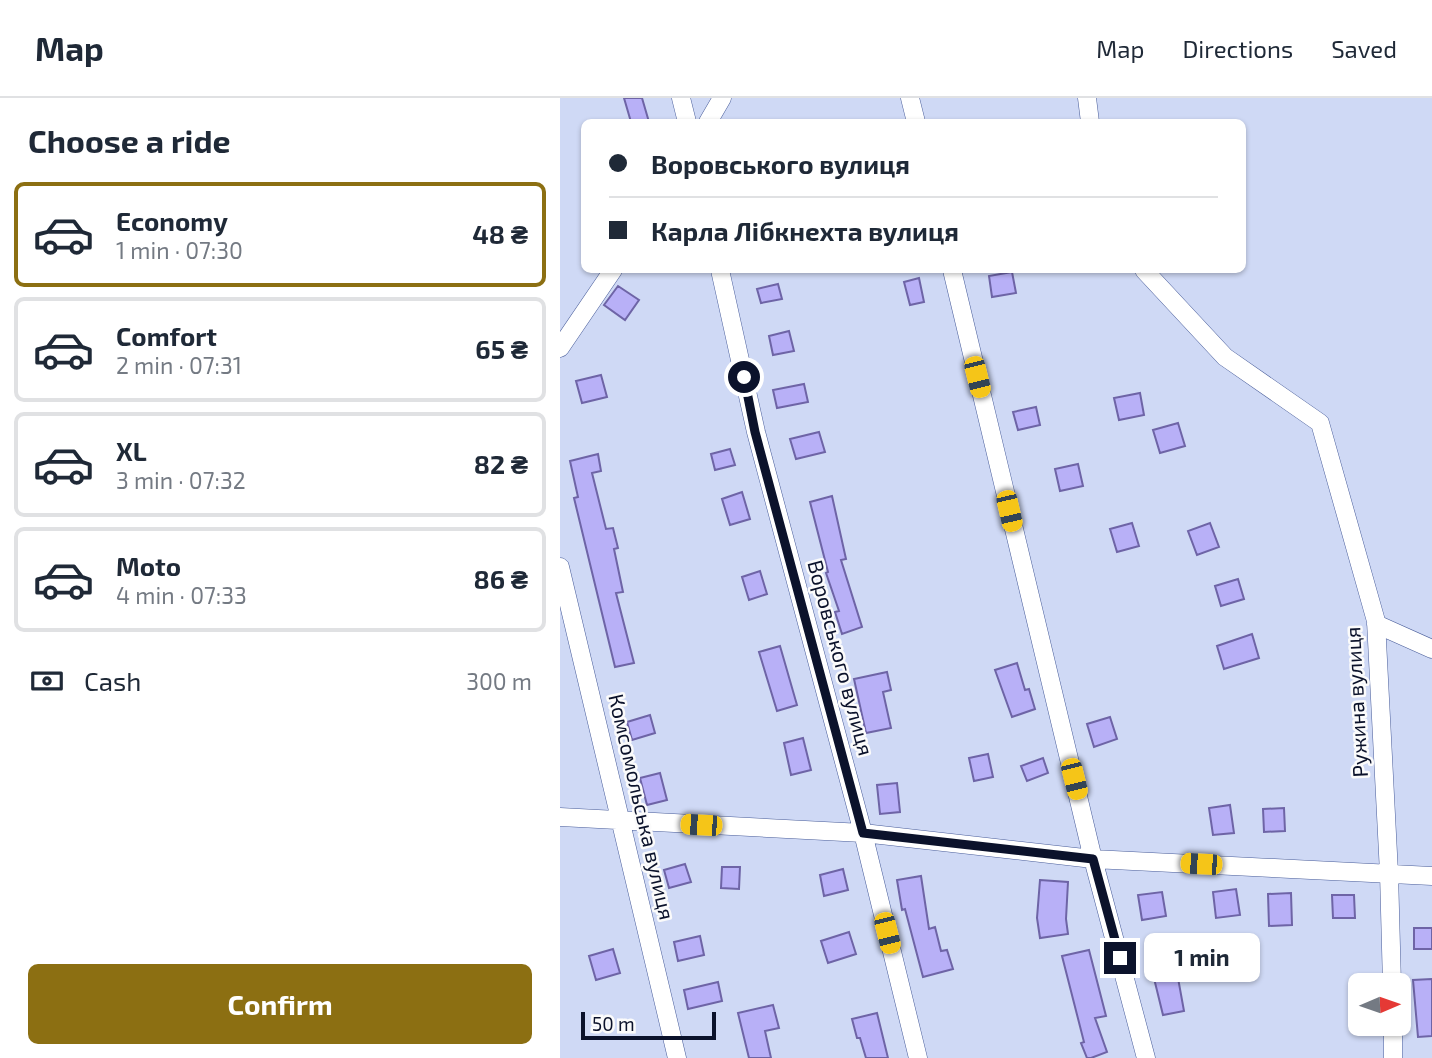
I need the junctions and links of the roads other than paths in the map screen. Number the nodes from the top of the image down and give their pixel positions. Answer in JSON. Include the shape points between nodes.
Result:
{"nodes":[{"id":1,"x":681,"y":98,"type":"edge"},
{"id":2,"x":722,"y":98,"type":"edge"},
{"id":3,"x":910,"y":98,"type":"edge"},
{"id":4,"x":1087,"y":98,"type":"edge"},
{"id":5,"x":686,"y":119,"type":"edge"},
{"id":6,"x":710,"y":119,"type":"edge"},
{"id":7,"x":915,"y":119,"type":"edge"},
{"id":8,"x":1090,"y":119,"type":"edge"},
{"id":9,"x":611,"y":273,"type":"edge"},
{"id":10,"x":721,"y":273,"type":"edge"},
{"id":11,"x":952,"y":273,"type":"edge"},
{"id":12,"x":1147,"y":273,"type":"edge"},
{"id":13,"x":560,"y":348,"type":"edge"},
{"id":14,"x":560,"y":567,"type":"edge"},
{"id":15,"x":1377,"y":624,"type":"junction"},
{"id":16,"x":1432,"y":649,"type":"edge"},
{"id":17,"x":560,"y":817,"type":"edge"},
{"id":18,"x":621,"y":821,"type":"junction"},
{"id":19,"x":863,"y":833,"type":"junction"},
{"id":20,"x":1093,"y":859,"type":"junction"},
{"id":21,"x":1389,"y":873,"type":"junction"},
{"id":22,"x":1432,"y":876,"type":"edge"},
{"id":23,"x":1392,"y":973,"type":"edge"},
{"id":24,"x":1393,"y":1036,"type":"edge"},
{"id":25,"x":677,"y":1058,"type":"edge"},
{"id":26,"x":918,"y":1058,"type":"edge"},
{"id":27,"x":1146,"y":1058,"type":"edge"},
{"id":28,"x":1393,"y":1058,"type":"edge"}],
"edges":[{"from":1,"to":5,"type":"street"},
{"from":2,"to":6,"type":"street"},
{"from":3,"to":7,"type":"street"},
{"from":4,"to":8,"type":"street"},
{"from":9,"to":13,"type":"street"},
{"from":10,"to":19,"type":"street","name":"Воровського вулиця","via":[[755,432]]},
{"from":11,"to":20,"type":"street"},
{"from":12,"to":15,"type":"street","name":"Ружина вулиця","via":[[1225,357],[1320,423]]},
{"from":14,"to":18,"type":"street","name":"Комсомольська вулиця"},
{"from":15,"to":16,"type":"street"},
{"from":15,"to":21,"type":"street","name":"Ружина вулиця"},
{"from":17,"to":18,"type":"street"},
{"from":18,"to":19,"type":"street"},
{"from":18,"to":25,"type":"street","name":"Комсомольська вулиця"},
{"from":19,"to":20,"type":"street"},
{"from":19,"to":26,"type":"street","name":"Воровського вулиця"},
{"from":20,"to":21,"type":"street"},
{"from":20,"to":27,"type":"street"},
{"from":21,"to":22,"type":"street"},
{"from":21,"to":23,"type":"street","name":"Ружина вулиця"},
{"from":24,"to":28,"type":"street"}]}
